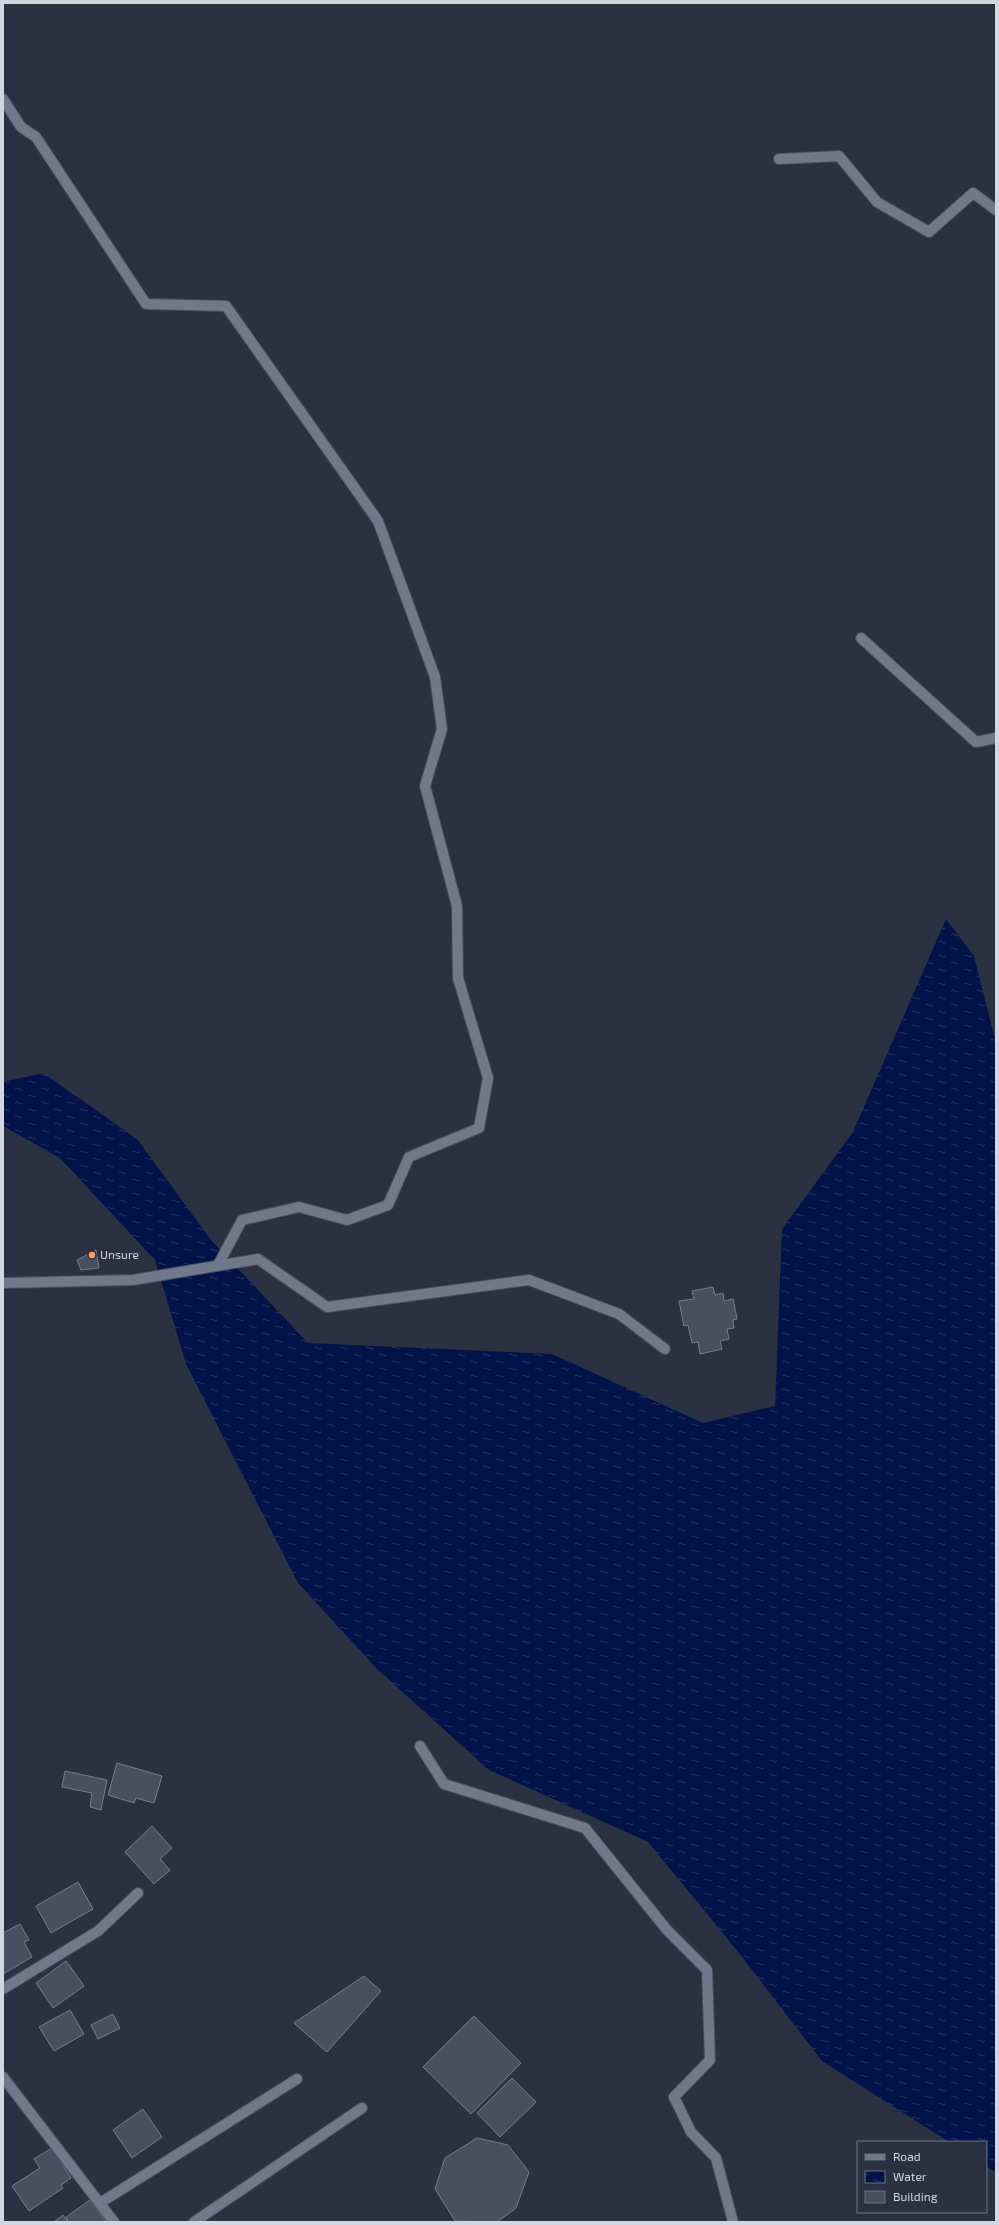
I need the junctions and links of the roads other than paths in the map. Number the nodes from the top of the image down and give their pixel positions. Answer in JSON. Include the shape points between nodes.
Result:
{"nodes":[{"id":1,"x":3,"y":99,"type":"edge"},
{"id":2,"x":779,"y":159,"type":"dead end"},
{"id":3,"x":996,"y":210,"type":"edge"},
{"id":4,"x":861,"y":638,"type":"dead end"},
{"id":5,"x":996,"y":738,"type":"edge"},
{"id":6,"x":218,"y":1266,"type":"junction"},
{"id":7,"x":3,"y":1283,"type":"edge"},
{"id":8,"x":665,"y":1349,"type":"dead end"},
{"id":9,"x":420,"y":1746,"type":"dead end"},
{"id":10,"x":138,"y":1893,"type":"dead end"},
{"id":11,"x":3,"y":1989,"type":"edge"},
{"id":12,"x":3,"y":2077,"type":"edge"},
{"id":13,"x":297,"y":2079,"type":"dead end"},
{"id":14,"x":362,"y":2108,"type":"dead end"},
{"id":15,"x":100,"y":2203,"type":"junction"},
{"id":16,"x":114,"y":2222,"type":"edge"},
{"id":17,"x":194,"y":2222,"type":"edge"},
{"id":18,"x":733,"y":2222,"type":"edge"}],
"edges":[{"from":1,"to":6,"type":"street","via":[[21,127],[36,136],[146,304],[226,306],[378,521],[435,676],[442,729],[425,786],[457,906],[458,978],[488,1078],[479,1128],[410,1157],[388,1205],[347,1220],[299,1207],[242,1220]]},
{"from":2,"to":3,"type":"street","via":[[839,156],[877,202],[929,232],[973,193]]},
{"from":4,"to":5,"type":"street","via":[[976,742]]},
{"from":6,"to":7,"type":"street","via":[[132,1280]]},
{"from":6,"to":8,"type":"street","via":[[258,1259],[327,1307],[529,1280],[619,1314]]},
{"from":9,"to":18,"type":"street","via":[[444,1784],[585,1828],[667,1930],[707,1970],[710,2060],[674,2097],[691,2132],[716,2158]]},
{"from":10,"to":11,"type":"street","via":[[98,1931]]},
{"from":12,"to":15,"type":"street"},
{"from":13,"to":15,"type":"street"},
{"from":14,"to":17,"type":"street"},
{"from":15,"to":16,"type":"street"}]}
